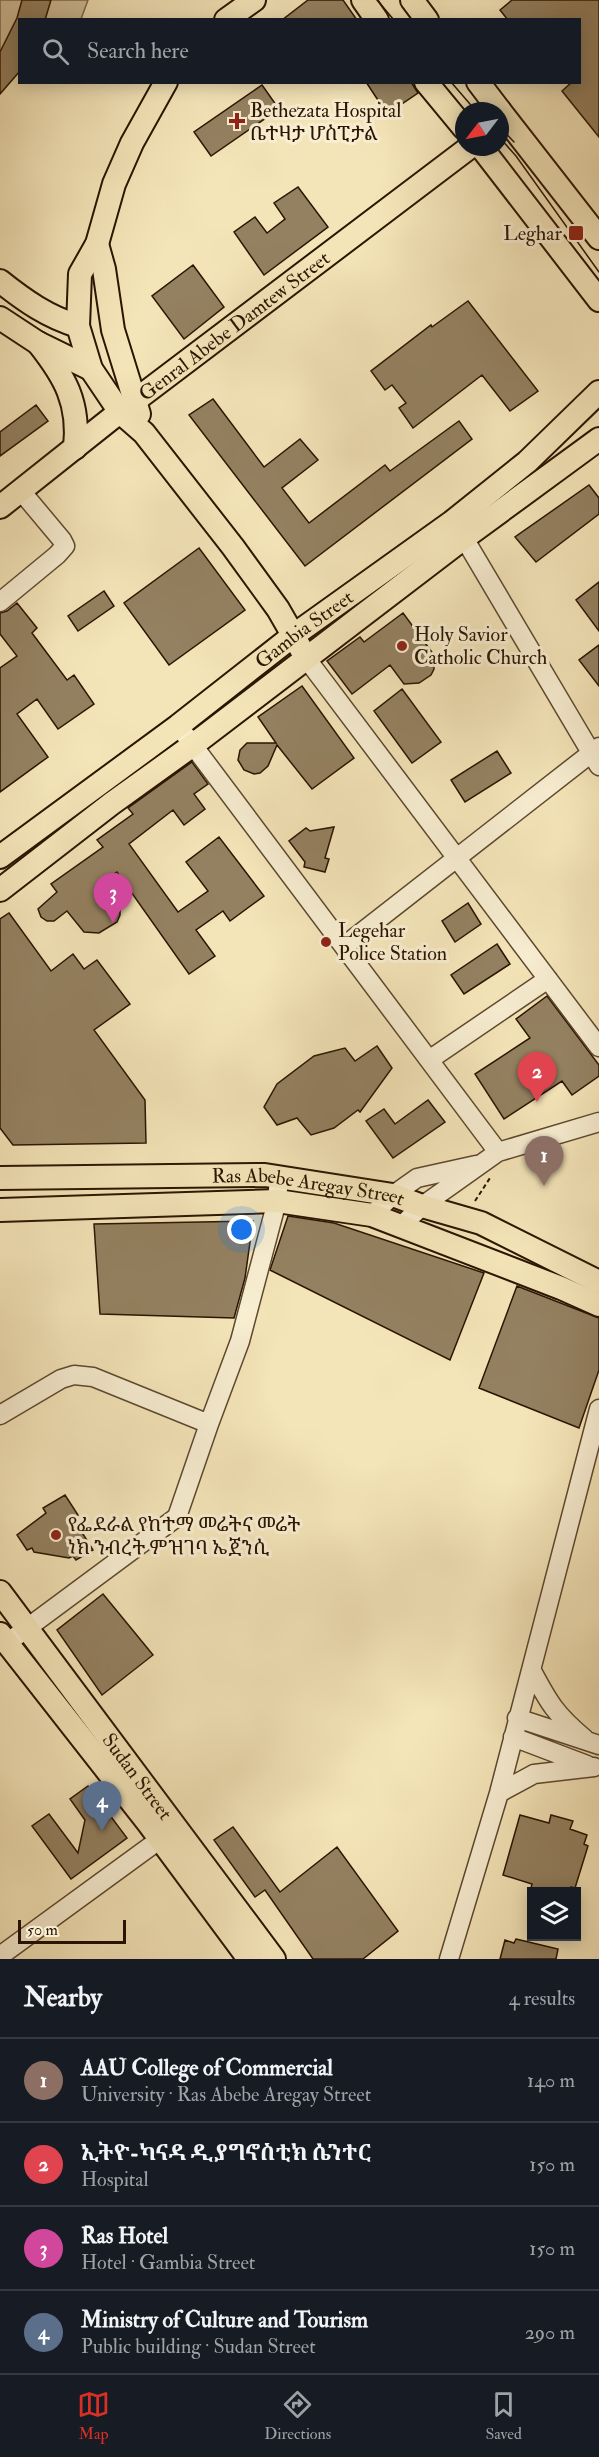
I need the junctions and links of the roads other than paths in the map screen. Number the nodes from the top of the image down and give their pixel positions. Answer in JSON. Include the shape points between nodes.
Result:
{"nodes":[{"id":1,"x":254,"y":0,"type":"edge"},
{"id":2,"x":363,"y":0,"type":"edge"},
{"id":3,"x":412,"y":0,"type":"edge"},
{"id":4,"x":229,"y":18,"type":"edge"},
{"id":5,"x":376,"y":18,"type":"edge"},
{"id":6,"x":426,"y":18,"type":"edge"},
{"id":7,"x":165,"y":84,"type":"edge"},
{"id":8,"x":428,"y":84,"type":"edge"},
{"id":9,"x":479,"y":84,"type":"edge"},
{"id":10,"x":492,"y":102,"type":"edge"},
{"id":11,"x":455,"y":117,"type":"edge"},
{"id":12,"x":509,"y":126,"type":"edge"},
{"id":13,"x":458,"y":156,"type":"edge"},
{"id":14,"x":488,"y":156,"type":"edge"},
{"id":15,"x":599,"y":238,"type":"edge"},
{"id":16,"x":97,"y":244,"type":"junction"},
{"id":17,"x":0,"y":281,"type":"edge"},
{"id":18,"x":599,"y":300,"type":"edge"},
{"id":19,"x":0,"y":318,"type":"edge"},
{"id":20,"x":78,"y":327,"type":"junction"},
{"id":21,"x":38,"y":343,"type":"junction"},
{"id":22,"x":92,"y":369,"type":"junction"},
{"id":23,"x":598,"y":391,"type":"edge"},
{"id":24,"x":127,"y":406,"type":"junction"},
{"id":25,"x":599,"y":439,"type":"edge"},
{"id":26,"x":75,"y":448,"type":"junction"},
{"id":27,"x":21,"y":491,"type":"junction"},
{"id":28,"x":0,"y":507,"type":"edge"},
{"id":29,"x":464,"y":538,"type":"junction"},
{"id":30,"x":0,"y":602,"type":"edge"},
{"id":31,"x":294,"y":635,"type":"junction"},
{"id":32,"x":306,"y":658,"type":"junction"},
{"id":33,"x":178,"y":726,"type":"junction"},
{"id":34,"x":193,"y":745,"type":"junction"},
{"id":35,"x":596,"y":755,"type":"edge"},
{"id":36,"x":0,"y":857,"type":"edge"},
{"id":37,"x":457,"y":858,"type":"junction"},
{"id":38,"x":0,"y":890,"type":"edge"},
{"id":39,"x":344,"y":946,"type":"junction"},
{"id":40,"x":548,"y":979,"type":"junction"},
{"id":41,"x":599,"y":1047,"type":"edge"},
{"id":42,"x":429,"y":1060,"type":"junction"},
{"id":43,"x":599,"y":1122,"type":"edge"},
{"id":44,"x":498,"y":1152,"type":"junction"},
{"id":45,"x":486,"y":1171,"type":"junction"},
{"id":46,"x":23,"y":1176,"type":"junction"},
{"id":47,"x":279,"y":1177,"type":"junction"},
{"id":48,"x":0,"y":1178,"type":"edge"},
{"id":49,"x":393,"y":1195,"type":"junction"},
{"id":50,"x":278,"y":1201,"type":"junction"},
{"id":51,"x":422,"y":1206,"type":"junction"},
{"id":52,"x":25,"y":1208,"type":"junction"},
{"id":53,"x":0,"y":1210,"type":"edge"},
{"id":54,"x":372,"y":1215,"type":"junction"},
{"id":55,"x":401,"y":1226,"type":"junction"},
{"id":56,"x":599,"y":1282,"type":"edge"},
{"id":57,"x":599,"y":1305,"type":"edge"},
{"id":58,"x":599,"y":1409,"type":"edge"},
{"id":59,"x":0,"y":1415,"type":"edge"},
{"id":60,"x":209,"y":1424,"type":"junction"},
{"id":61,"x":0,"y":1592,"type":"edge"},
{"id":62,"x":27,"y":1626,"type":"junction"},
{"id":63,"x":4,"y":1639,"type":"edge"},
{"id":64,"x":532,"y":1671,"type":"junction"},
{"id":65,"x":518,"y":1718,"type":"junction"},
{"id":66,"x":513,"y":1737,"type":"junction"},
{"id":67,"x":592,"y":1742,"type":"edge"},
{"id":68,"x":597,"y":1768,"type":"edge"},
{"id":69,"x":499,"y":1793,"type":"junction"},
{"id":70,"x":168,"y":1833,"type":"junction"},
{"id":71,"x":0,"y":1956,"type":"edge"},
{"id":72,"x":249,"y":1959,"type":"edge"},
{"id":73,"x":274,"y":1959,"type":"edge"},
{"id":74,"x":448,"y":1959,"type":"edge"}],
"edges":[{"from":1,"to":4,"type":"main road"},
{"from":2,"to":5,"type":"main road"},
{"from":3,"to":6,"type":"main road"},
{"from":7,"to":16,"type":"main road","via":[[114,184]]},
{"from":8,"to":11,"type":"main road"},
{"from":9,"to":10,"type":"main road"},
{"from":12,"to":15,"type":"main road"},
{"from":13,"to":24,"type":"main road","name":"Genral Abebe Damtew Street"},
{"from":14,"to":18,"type":"main road"},
{"from":16,"to":20,"type":"main road","via":[[80,274]]},
{"from":16,"to":24,"type":"main road"},
{"from":17,"to":20,"type":"main road","via":[[36,309]]},
{"from":19,"to":21,"type":"main road"},
{"from":20,"to":22,"type":"main road"},
{"from":21,"to":22,"type":"main road"},
{"from":21,"to":26,"type":"main road","via":[[60,373],[73,402]]},
{"from":22,"to":24,"type":"main road"},
{"from":23,"to":31,"type":"main road","name":"Gambia Street","via":[[526,462],[452,522]]},
{"from":24,"to":26,"type":"main road","name":"Genral Abebe Damtew Street"},
{"from":24,"to":31,"type":"main road"},
{"from":25,"to":29,"type":"main road","name":"Gambia Street"},
{"from":26,"to":27,"type":"main road","name":"Genral Abebe Damtew Street"},
{"from":27,"to":28,"type":"main road","name":"Genral Abebe Damtew Street"},
{"from":27,"to":30,"type":"street","via":[[65,546]]},
{"from":29,"to":32,"type":"main road","name":"Gambia Street"},
{"from":29,"to":35,"type":"street"},
{"from":31,"to":32,"type":"main road"},
{"from":31,"to":33,"type":"main road","name":"Gambia Street"},
{"from":32,"to":34,"type":"main road","name":"Gambia Street"},
{"from":32,"to":37,"type":"street"},
{"from":33,"to":34,"type":"street"},
{"from":33,"to":36,"type":"main road","name":"Gambia Street"},
{"from":34,"to":38,"type":"main road","name":"Gambia Street"},
{"from":34,"to":39,"type":"street"},
{"from":35,"to":37,"type":"street"},
{"from":37,"to":39,"type":"street"},
{"from":37,"to":40,"type":"street"},
{"from":39,"to":42,"type":"street"},
{"from":40,"to":41,"type":"street"},
{"from":40,"to":42,"type":"street"},
{"from":42,"to":44,"type":"street"},
{"from":43,"to":44,"type":"street"},
{"from":44,"to":45,"type":"street"},
{"from":45,"to":49,"type":"street","via":[[417,1178]]},
{"from":45,"to":51,"type":"street"},
{"from":46,"to":47,"type":"main road","name":"Ras Abebe Aregay Street"},
{"from":46,"to":48,"type":"main road","name":"Ras Abebe Aregay Street"},
{"from":46,"to":52,"type":"main road"},
{"from":47,"to":49,"type":"main road","name":"Ras Abebe Aregay Street"},
{"from":47,"to":50,"type":"street"},
{"from":49,"to":51,"type":"main road","name":"Ras Abebe Aregay Street"},
{"from":49,"to":54,"type":"street"},
{"from":50,"to":52,"type":"main road","name":"Ras Abebe Aregay Street"},
{"from":50,"to":54,"type":"main road","name":"Ras Abebe Aregay Street"},
{"from":50,"to":60,"type":"street","via":[[240,1341]]},
{"from":51,"to":55,"type":"street"},
{"from":51,"to":56,"type":"main road","name":"Ras Abebe Aregay Street","via":[[481,1223]]},
{"from":52,"to":53,"type":"main road","name":"Ras Abebe Aregay Street"},
{"from":54,"to":55,"type":"main road","name":"Ras Abebe Aregay Street"},
{"from":55,"to":57,"type":"main road","name":"Ras Abebe Aregay Street"},
{"from":58,"to":64,"type":"street"},
{"from":59,"to":60,"type":"street","via":[[74,1375],[93,1377]]},
{"from":60,"to":62,"type":"street","via":[[177,1517]]},
{"from":61,"to":62,"type":"main road","name":"Sudan Street"},
{"from":62,"to":63,"type":"street"},
{"from":62,"to":70,"type":"main road","name":"Sudan Street"},
{"from":63,"to":70,"type":"main road","name":"Sudan Street"},
{"from":64,"to":65,"type":"street"},
{"from":64,"to":67,"type":"street","via":[[562,1720]]},
{"from":65,"to":66,"type":"street"},
{"from":65,"to":67,"type":"street"},
{"from":66,"to":68,"type":"street"},
{"from":66,"to":69,"type":"street"},
{"from":68,"to":69,"type":"street","via":[[534,1774]]},
{"from":69,"to":74,"type":"street"},
{"from":70,"to":71,"type":"street"},
{"from":70,"to":72,"type":"main road","name":"Sudan Street"},
{"from":70,"to":73,"type":"main road","name":"Sudan Street"}]}
